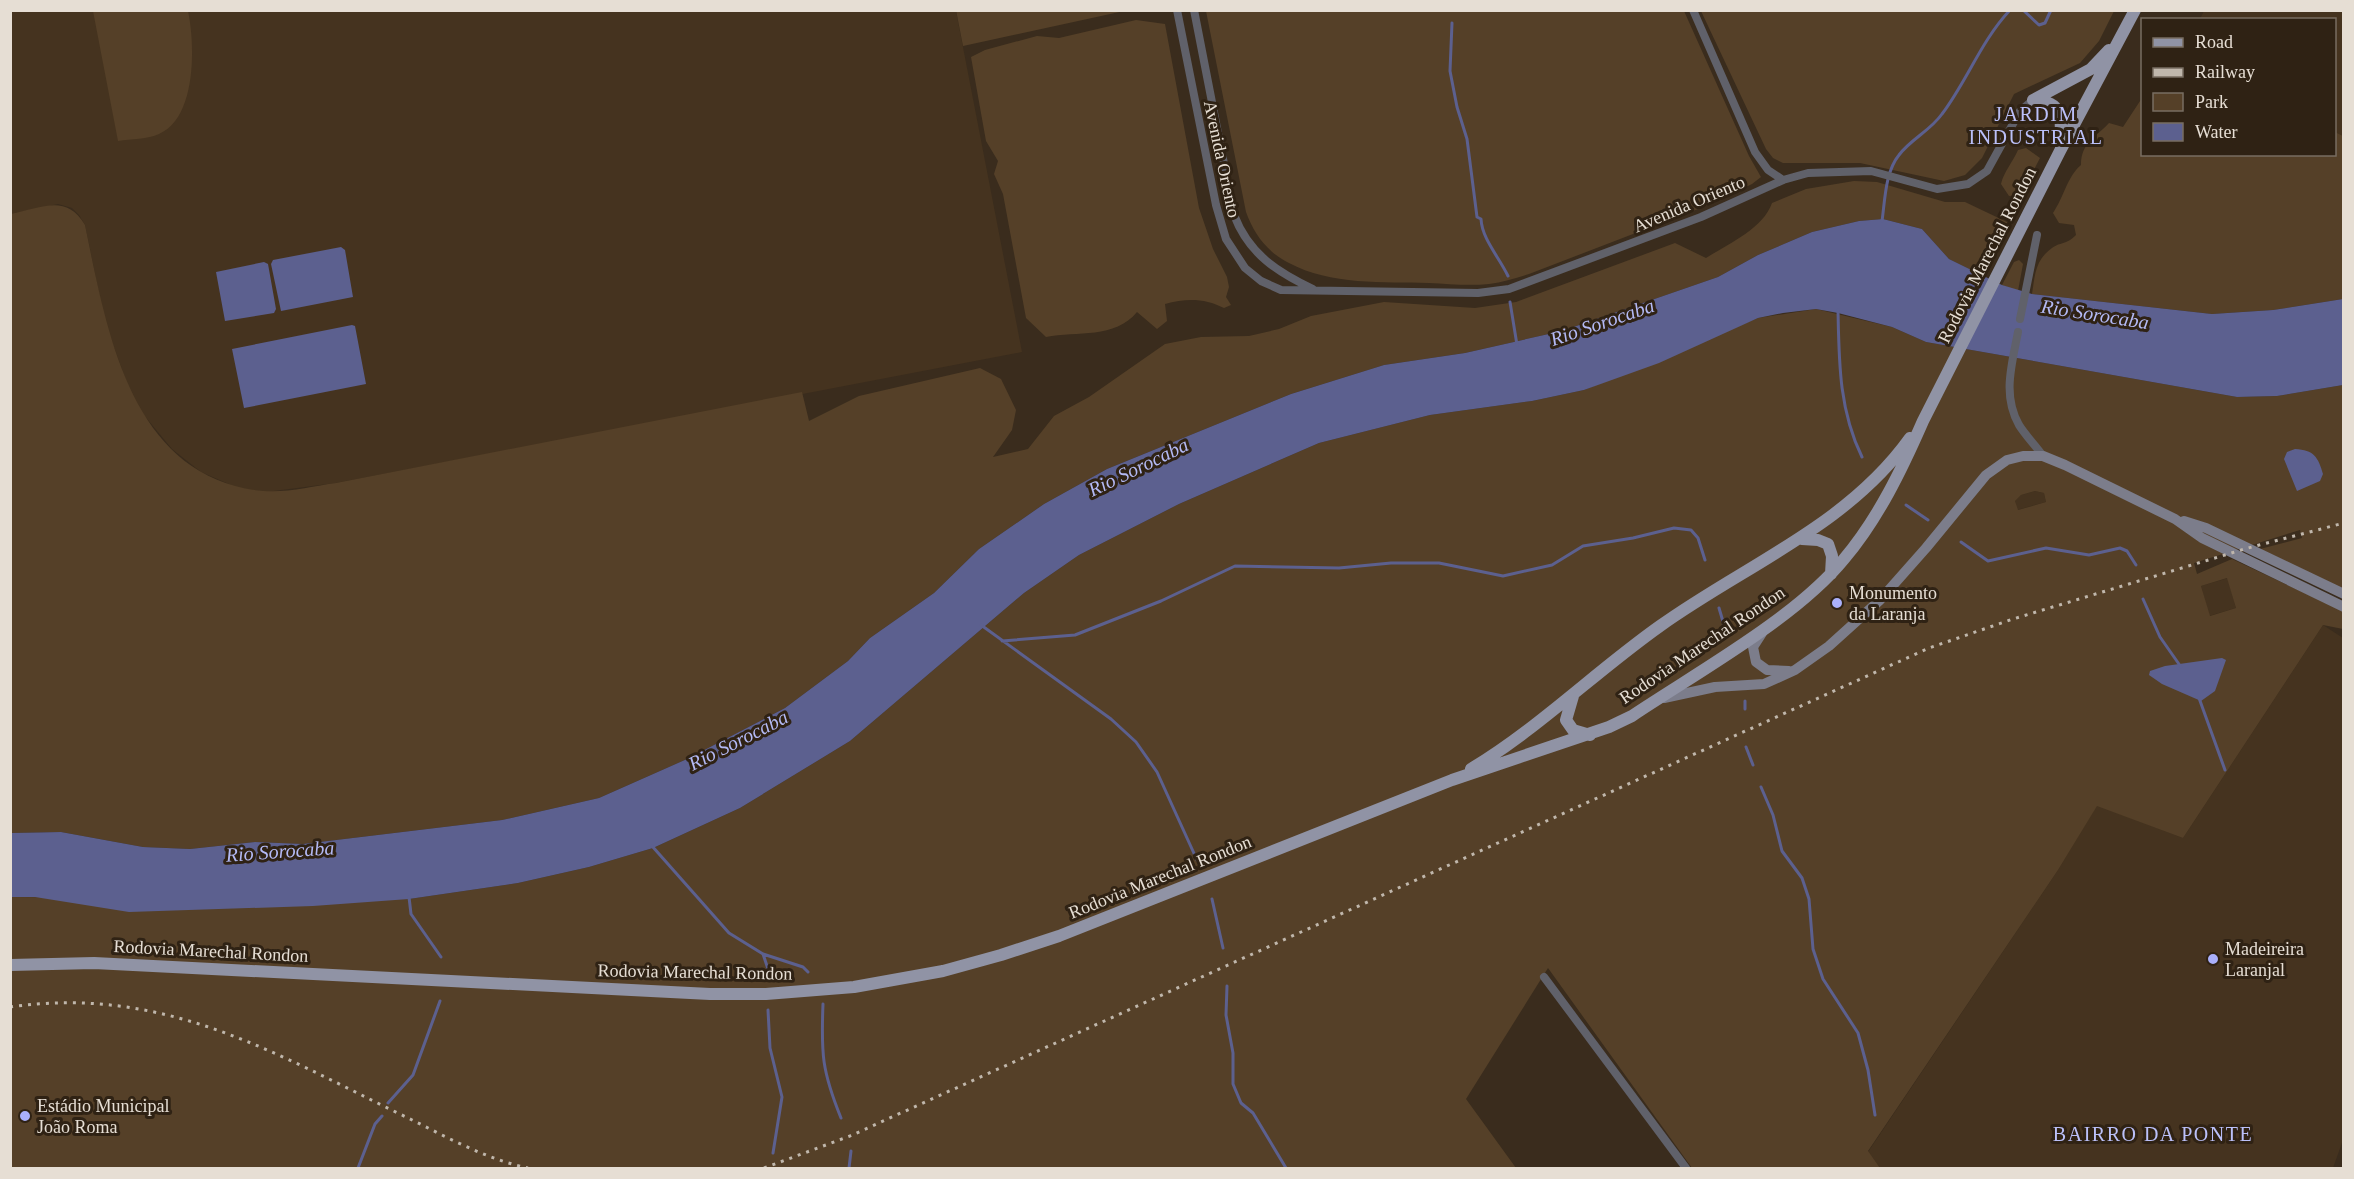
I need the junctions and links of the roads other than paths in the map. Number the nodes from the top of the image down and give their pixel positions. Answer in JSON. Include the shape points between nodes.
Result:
{"nodes":[{"id":1,"x":1177,"y":10,"type":"edge"},
{"id":2,"x":1194,"y":10,"type":"edge"},
{"id":3,"x":1693,"y":10,"type":"edge"},
{"id":4,"x":2134,"y":13,"type":"edge"},
{"id":5,"x":2124,"y":31,"type":"junction"},
{"id":6,"x":2032,"y":100,"type":"junction"},
{"id":7,"x":2060,"y":151,"type":"junction"},
{"id":8,"x":1783,"y":180,"type":"junction"},
{"id":9,"x":2037,"y":234,"type":"dead end"},
{"id":10,"x":1315,"y":290,"type":"junction"},
{"id":11,"x":2020,"y":319,"type":"dead end"},
{"id":12,"x":2018,"y":332,"type":"dead end"},
{"id":13,"x":1923,"y":421,"type":"junction"},
{"id":14,"x":2043,"y":456,"type":"junction"},
{"id":15,"x":2175,"y":519,"type":"junction"},
{"id":16,"x":1802,"y":539,"type":"junction"},
{"id":17,"x":1831,"y":574,"type":"junction"},
{"id":18,"x":2343,"y":594,"type":"edge"},
{"id":19,"x":2343,"y":608,"type":"edge"},
{"id":20,"x":1765,"y":628,"type":"junction"},
{"id":21,"x":1795,"y":670,"type":"junction"},
{"id":22,"x":1574,"y":694,"type":"junction"},
{"id":23,"x":1657,"y":699,"type":"junction"},
{"id":24,"x":1590,"y":735,"type":"junction"},
{"id":25,"x":1452,"y":780,"type":"junction"},
{"id":26,"x":10,"y":965,"type":"edge"},
{"id":27,"x":1544,"y":977,"type":"dead end"},
{"id":28,"x":1686,"y":1168,"type":"edge"}],
"edges":[{"from":1,"to":10,"type":"street","name":"Avenida Oriento","via":[[1217,213],[1226,239],[1245,268],[1270,287]]},
{"from":2,"to":10,"type":"street","name":"Avenida Oriento","via":[[1240,230],[1265,262]]},
{"from":3,"to":8,"type":"street","via":[[1755,152],[1768,170]]},
{"from":4,"to":5,"type":"main road","name":"Rodovia Marechal Rondon"},
{"from":5,"to":6,"type":"main road","via":[[2091,69]]},
{"from":5,"to":7,"type":"main road","name":"Rodovia Marechal Rondon"},
{"from":6,"to":7,"type":"main road","via":[[2049,102],[2058,111],[2062,126]]},
{"from":6,"to":8,"type":"street","name":"Avenida Oriento","via":[[2020,111],[1992,163],[1977,179],[1947,189],[1884,174],[1836,170]]},
{"from":7,"to":13,"type":"main road","name":"Rodovia Marechal Rondon"},
{"from":8,"to":10,"type":"street","name":"Avenida Oriento","via":[[1701,217],[1509,289],[1478,293]]},
{"from":9,"to":11,"type":"street"},
{"from":12,"to":14,"type":"street","via":[[2010,399],[2024,433]]},
{"from":13,"to":16,"type":"main road","name":"Rodovia Marechal Rondon","via":[[1874,480]]},
{"from":13,"to":17,"type":"main road","name":"Rodovia Marechal Rondon","via":[[1877,512]]},
{"from":14,"to":15,"type":"main road"},
{"from":14,"to":21,"type":"main road","via":[[2015,458],[1991,470],[1880,600],[1830,646]]},
{"from":15,"to":18,"type":"main road","via":[[2206,528]]},
{"from":15,"to":19,"type":"main road","via":[[2202,538]]},
{"from":16,"to":17,"type":"main road","via":[[1828,544]]},
{"from":16,"to":22,"type":"main road","name":"Rodovia Marechal Rondon","via":[[1732,577],[1681,611]]},
{"from":17,"to":20,"type":"main road","name":"Rodovia Marechal Rondon"},
{"from":20,"to":21,"type":"main road","via":[[1754,647],[1756,662],[1767,670]]},
{"from":20,"to":23,"type":"main road","name":"Rodovia Marechal Rondon"},
{"from":21,"to":23,"type":"main road","via":[[1764,684],[1708,688]]},
{"from":22,"to":24,"type":"main road","via":[[1566,720],[1573,730]]},
{"from":22,"to":25,"type":"main road","name":"Rodovia Marechal Rondon","via":[[1512,743]]},
{"from":23,"to":24,"type":"main road","name":"Rodovia Marechal Rondon","via":[[1632,716]]},
{"from":24,"to":25,"type":"main road","name":"Rodovia Marechal Rondon"},
{"from":25,"to":26,"type":"main road","name":"Rodovia Marechal Rondon","via":[[1040,943],[943,971],[855,987],[710,994],[94,963]]},
{"from":27,"to":28,"type":"street"}]}
